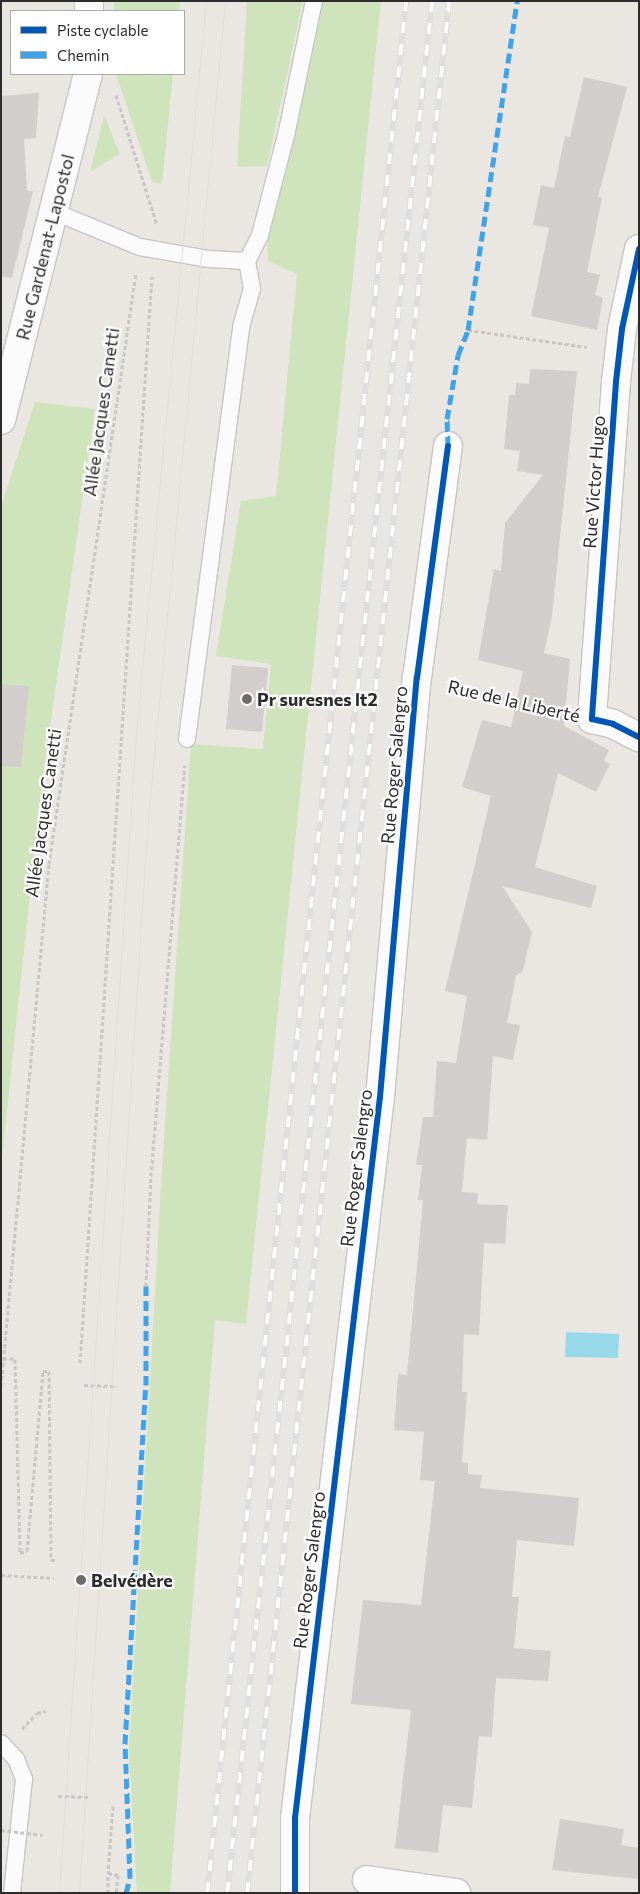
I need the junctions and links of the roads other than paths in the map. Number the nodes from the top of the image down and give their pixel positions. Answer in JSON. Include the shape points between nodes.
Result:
{"nodes":[{"id":1,"x":314,"y":1,"type":"edge"},
{"id":2,"x":88,"y":75,"type":"edge"},
{"id":3,"x":55,"y":212,"type":"junction"},
{"id":4,"x":639,"y":249,"type":"edge"},
{"id":5,"x":247,"y":261,"type":"junction"},
{"id":6,"x":629,"y":353,"type":"edge"},
{"id":7,"x":2,"y":415,"type":"edge"},
{"id":8,"x":448,"y":446,"type":"dead end"},
{"id":9,"x":592,"y":720,"type":"joint"},
{"id":10,"x":639,"y":737,"type":"edge"},
{"id":11,"x":187,"y":739,"type":"road end"},
{"id":12,"x":1,"y":1743,"type":"edge"},
{"id":13,"x":367,"y":1880,"type":"dead end"},
{"id":14,"x":12,"y":1893,"type":"edge"},
{"id":15,"x":295,"y":1893,"type":"edge"},
{"id":16,"x":456,"y":1893,"type":"edge"}],
"edges":[{"from":1,"to":5,"type":"lane","via":[[260,235]]},
{"from":2,"to":3,"type":"street","name":"Rue Gardenat-Lapostol"},
{"from":3,"to":5,"type":"lane","via":[[147,248]]},
{"from":3,"to":7,"type":"street","name":"Rue Gardenat-Lapostol"},
{"from":4,"to":6,"type":"street","name":"Rue Victor Hugo"},
{"from":5,"to":11,"type":"lane","via":[[252,289],[241,328]]},
{"from":6,"to":9,"type":"street","name":"Rue Victor Hugo"},
{"from":8,"to":15,"type":"street","name":"Rue Roger Salengro","via":[[417,678],[380,1097],[295,1818]]},
{"from":9,"to":10,"type":"street","name":"Rue de la Liberté","via":[[613,724]]},
{"from":12,"to":14,"type":"lane","via":[[16,1759],[24,1779]]},
{"from":13,"to":16,"type":"street"}]}
